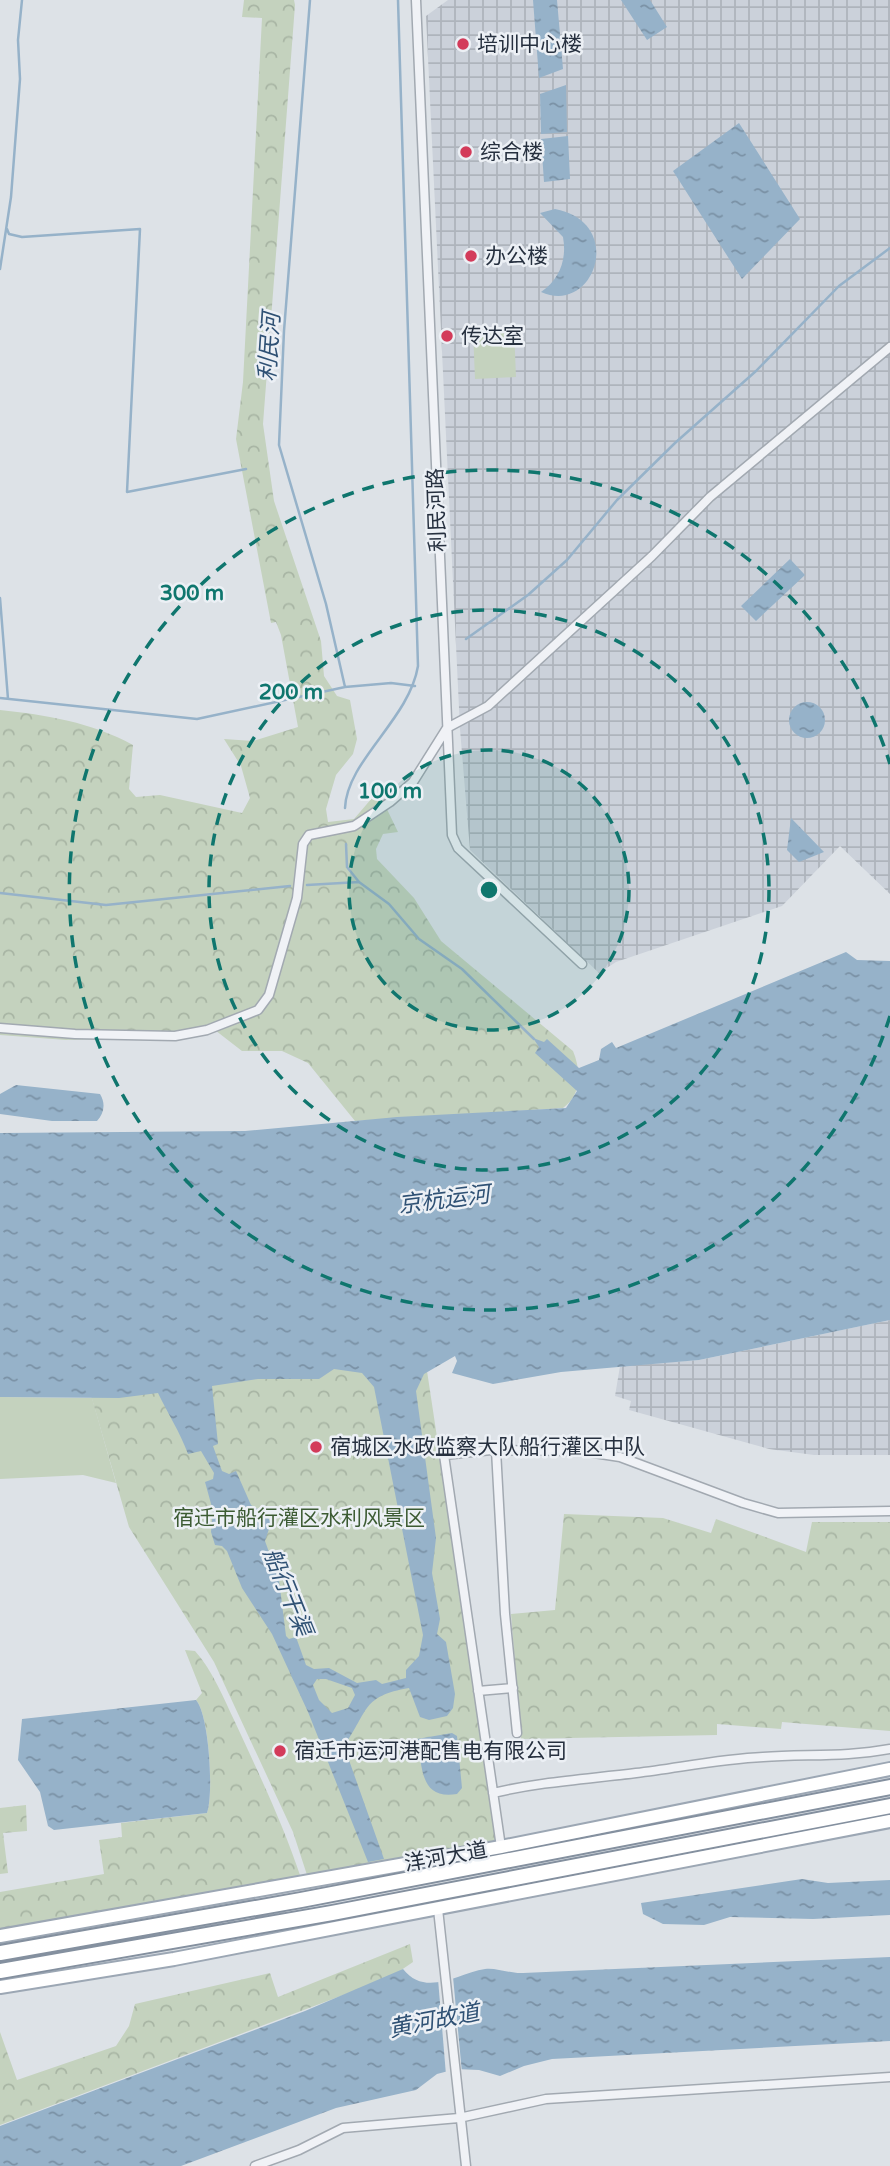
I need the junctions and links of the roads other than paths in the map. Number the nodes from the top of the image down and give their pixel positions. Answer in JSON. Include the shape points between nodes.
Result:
{"nodes":[{"id":1,"x":416,"y":0,"type":"edge"},
{"id":2,"x":890,"y":348,"type":"edge"},
{"id":3,"x":447,"y":728,"type":"junction"},
{"id":4,"x":582,"y":964,"type":"dead end"},
{"id":5,"x":0,"y":1028,"type":"edge"},
{"id":6,"x":496,"y":1450,"type":"junction"},
{"id":7,"x":890,"y":1511,"type":"edge"},
{"id":8,"x":513,"y":1688,"type":"junction"},
{"id":9,"x":478,"y":1690,"type":"junction"},
{"id":10,"x":517,"y":1733,"type":"dead end"},
{"id":11,"x":890,"y":1749,"type":"edge"},
{"id":12,"x":890,"y":1769,"type":"edge"},
{"id":13,"x":890,"y":1787,"type":"edge"},
{"id":14,"x":493,"y":1793,"type":"junction"},
{"id":15,"x":890,"y":1805,"type":"edge"},
{"id":16,"x":890,"y":1821,"type":"edge"},
{"id":17,"x":501,"y":1847,"type":"junction"},
{"id":18,"x":438,"y":1909,"type":"junction"},
{"id":19,"x":0,"y":1936,"type":"edge"},
{"id":20,"x":0,"y":1953,"type":"edge"},
{"id":21,"x":0,"y":1971,"type":"edge"},
{"id":22,"x":0,"y":1987,"type":"edge"},
{"id":23,"x":890,"y":2077,"type":"edge"},
{"id":24,"x":459,"y":2118,"type":"junction"},
{"id":25,"x":256,"y":2166,"type":"edge"},
{"id":26,"x":466,"y":2166,"type":"edge"}],
"edges":[{"from":1,"to":3,"type":"street","name":"利民河路"},
{"from":2,"to":3,"type":"street","via":[[710,497],[488,706]]},
{"from":3,"to":4,"type":"street","name":"利民河路","via":[[452,835],[458,848]]},
{"from":3,"to":5,"type":"street","via":[[413,782],[369,819],[309,835],[303,844],[297,898],[270,995],[258,1010],[207,1030],[175,1036]]},
{"from":6,"to":7,"type":"street","via":[[570,1450],[620,1457],[778,1513]]},
{"from":6,"to":8,"type":"street"},
{"from":6,"to":9,"type":"street","via":[[444,1455]]},
{"from":8,"to":9,"type":"street"},
{"from":8,"to":10,"type":"street"},
{"from":9,"to":14,"type":"street"},
{"from":11,"to":14,"type":"street","via":[[852,1756],[719,1759]]},
{"from":12,"to":17,"type":"main road","name":"洋河大道"},
{"from":13,"to":20,"type":"highway","name":"洋河大道"},
{"from":14,"to":17,"type":"street"},
{"from":15,"to":21,"type":"highway","name":"洋河大道","via":[[292,1921]]},
{"from":16,"to":18,"type":"main road"},
{"from":17,"to":19,"type":"main road","name":"洋河大道"},
{"from":18,"to":22,"type":"main road"},
{"from":18,"to":24,"type":"street"},
{"from":23,"to":24,"type":"street","via":[[546,2099]]},
{"from":24,"to":25,"type":"street","via":[[343,2128]]},
{"from":24,"to":26,"type":"street"}]}
